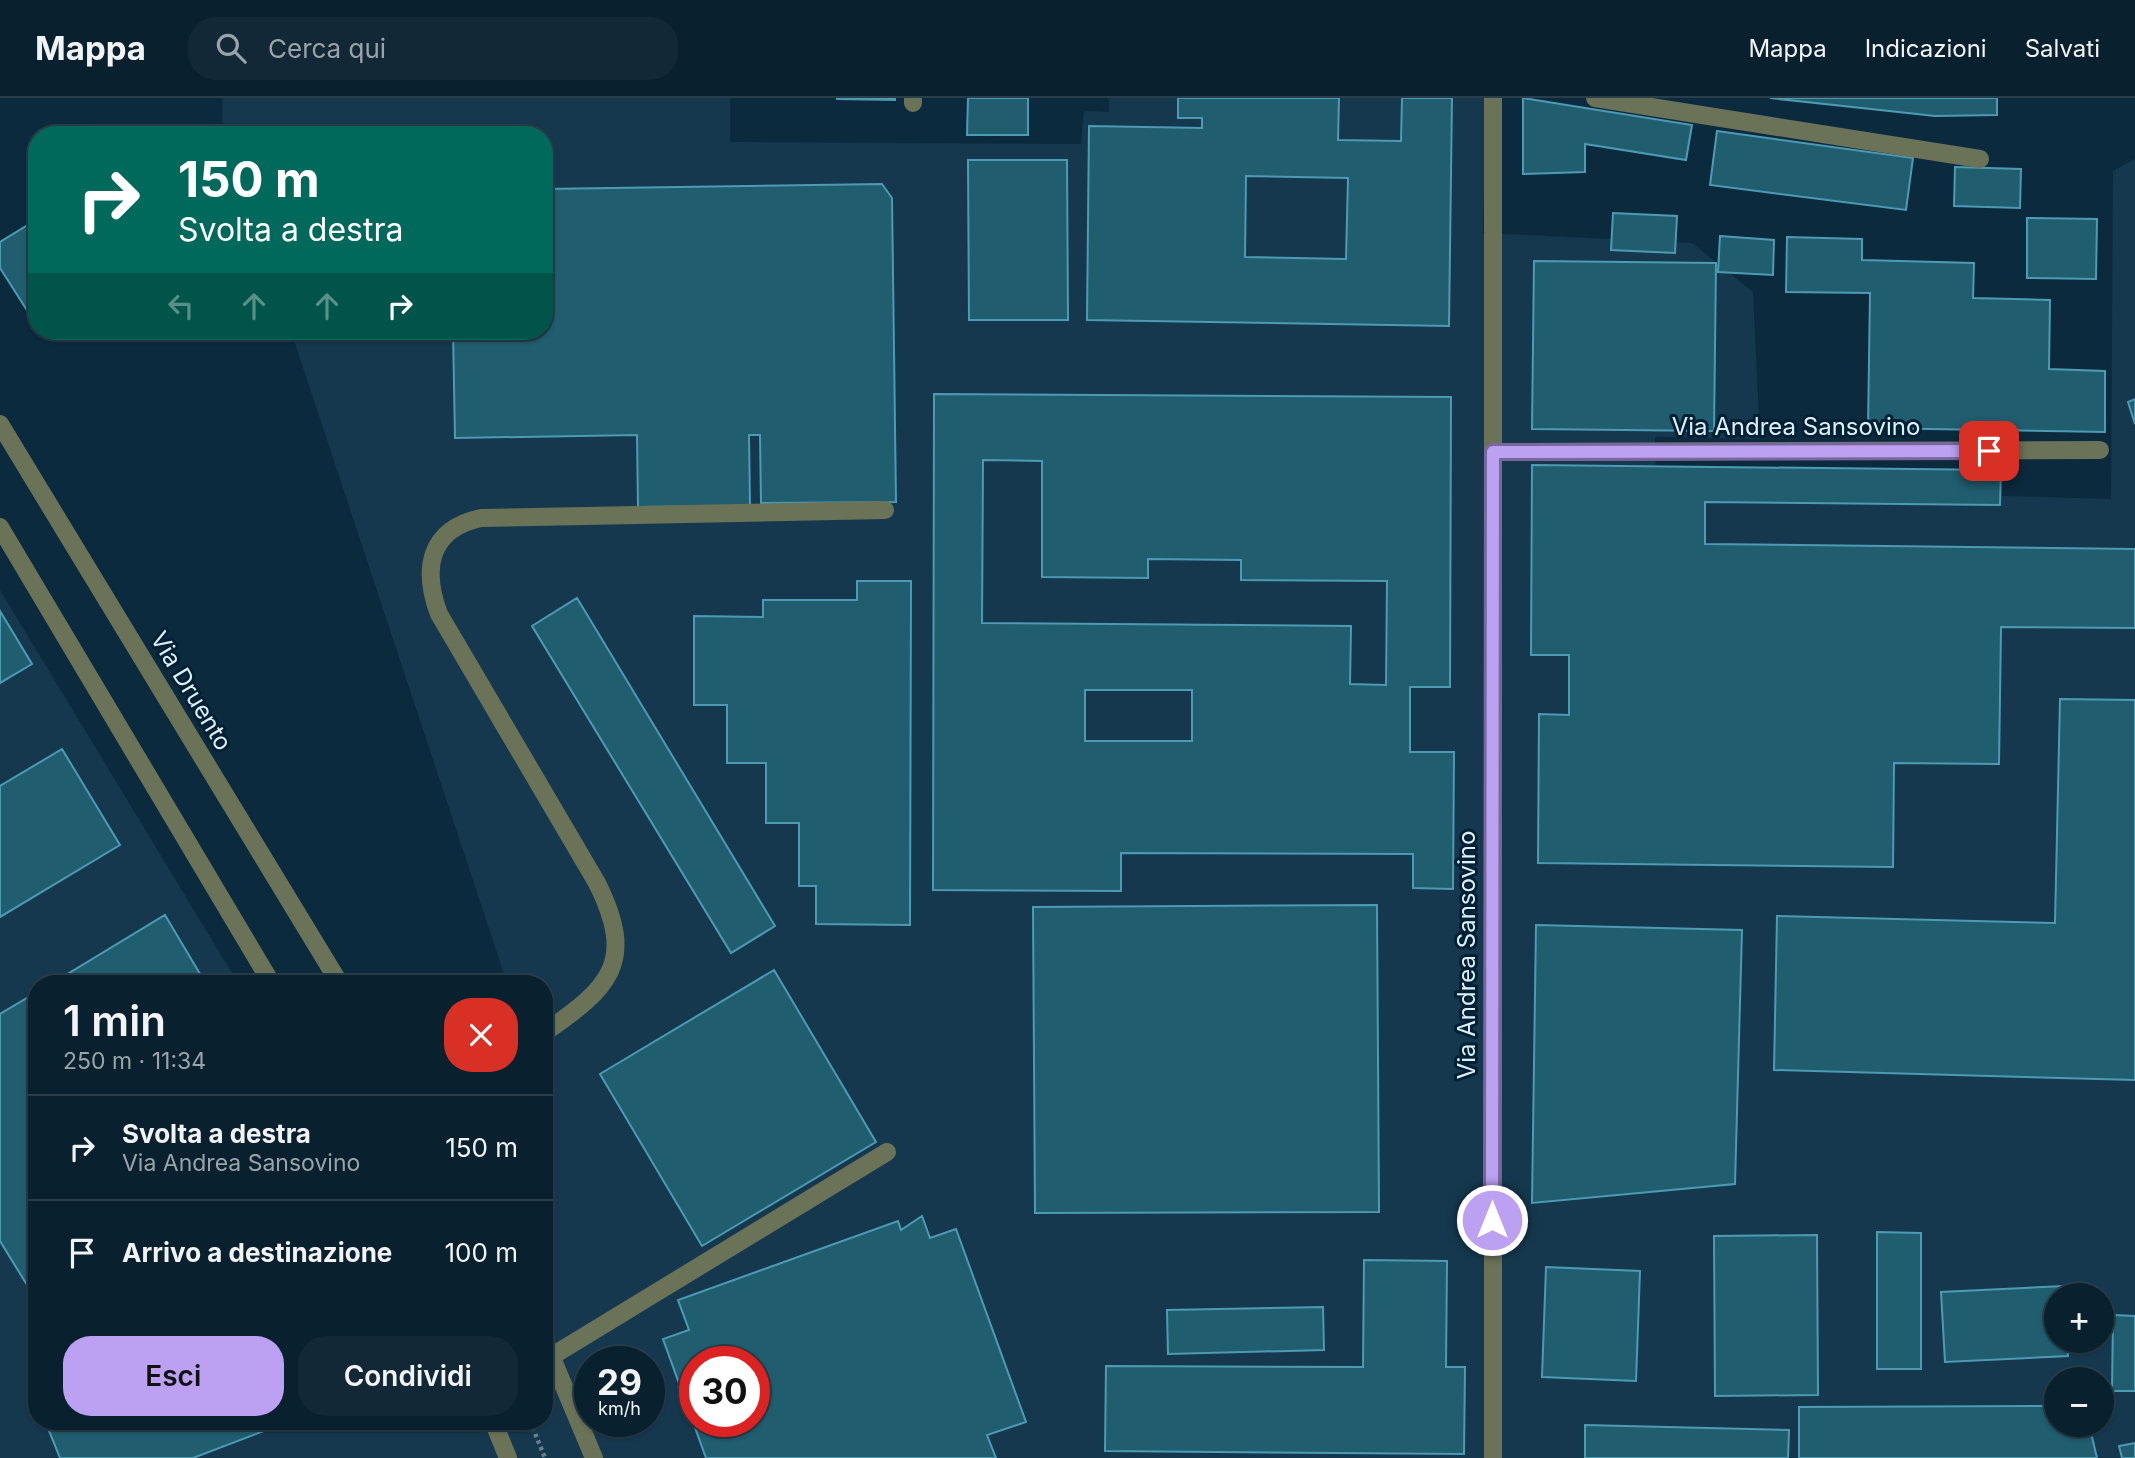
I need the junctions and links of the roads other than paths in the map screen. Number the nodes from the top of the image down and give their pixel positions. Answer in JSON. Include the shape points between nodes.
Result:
{"nodes":[{"id":1,"x":1493,"y":98,"type":"edge"},
{"id":2,"x":1595,"y":98,"type":"edge"},
{"id":3,"x":1980,"y":159,"type":"dead end"},
{"id":4,"x":0,"y":424,"type":"edge"},
{"id":5,"x":2100,"y":450,"type":"dead end"},
{"id":6,"x":1493,"y":452,"type":"junction"},
{"id":7,"x":885,"y":510,"type":"dead end"},
{"id":8,"x":0,"y":527,"type":"edge"},
{"id":9,"x":267,"y":975,"type":"edge"},
{"id":10,"x":335,"y":975,"type":"edge"},
{"id":11,"x":553,"y":1027,"type":"edge"},
{"id":12,"x":887,"y":1152,"type":"dead end"},
{"id":13,"x":553,"y":1345,"type":"edge"},
{"id":14,"x":553,"y":1360,"type":"edge"},
{"id":15,"x":497,"y":1430,"type":"edge"},
{"id":16,"x":508,"y":1458,"type":"edge"},
{"id":17,"x":594,"y":1458,"type":"edge"},
{"id":18,"x":1493,"y":1458,"type":"edge"}],
"edges":[{"from":1,"to":6,"type":"street","name":"Via Andrea Sansovino"},
{"from":2,"to":3,"type":"street"},
{"from":4,"to":10,"type":"street","name":"Via Druento"},
{"from":5,"to":6,"type":"street","name":"Via Andrea Sansovino"},
{"from":6,"to":18,"type":"street","name":"Via Andrea Sansovino"},
{"from":7,"to":11,"type":"street","via":[[481,518],[454,527],[441,540],[430,569],[439,614],[597,883],[611,919],[615,955],[601,988]]},
{"from":8,"to":9,"type":"street"},
{"from":12,"to":13,"type":"street"},
{"from":14,"to":17,"type":"street"},
{"from":15,"to":16,"type":"street"}]}
